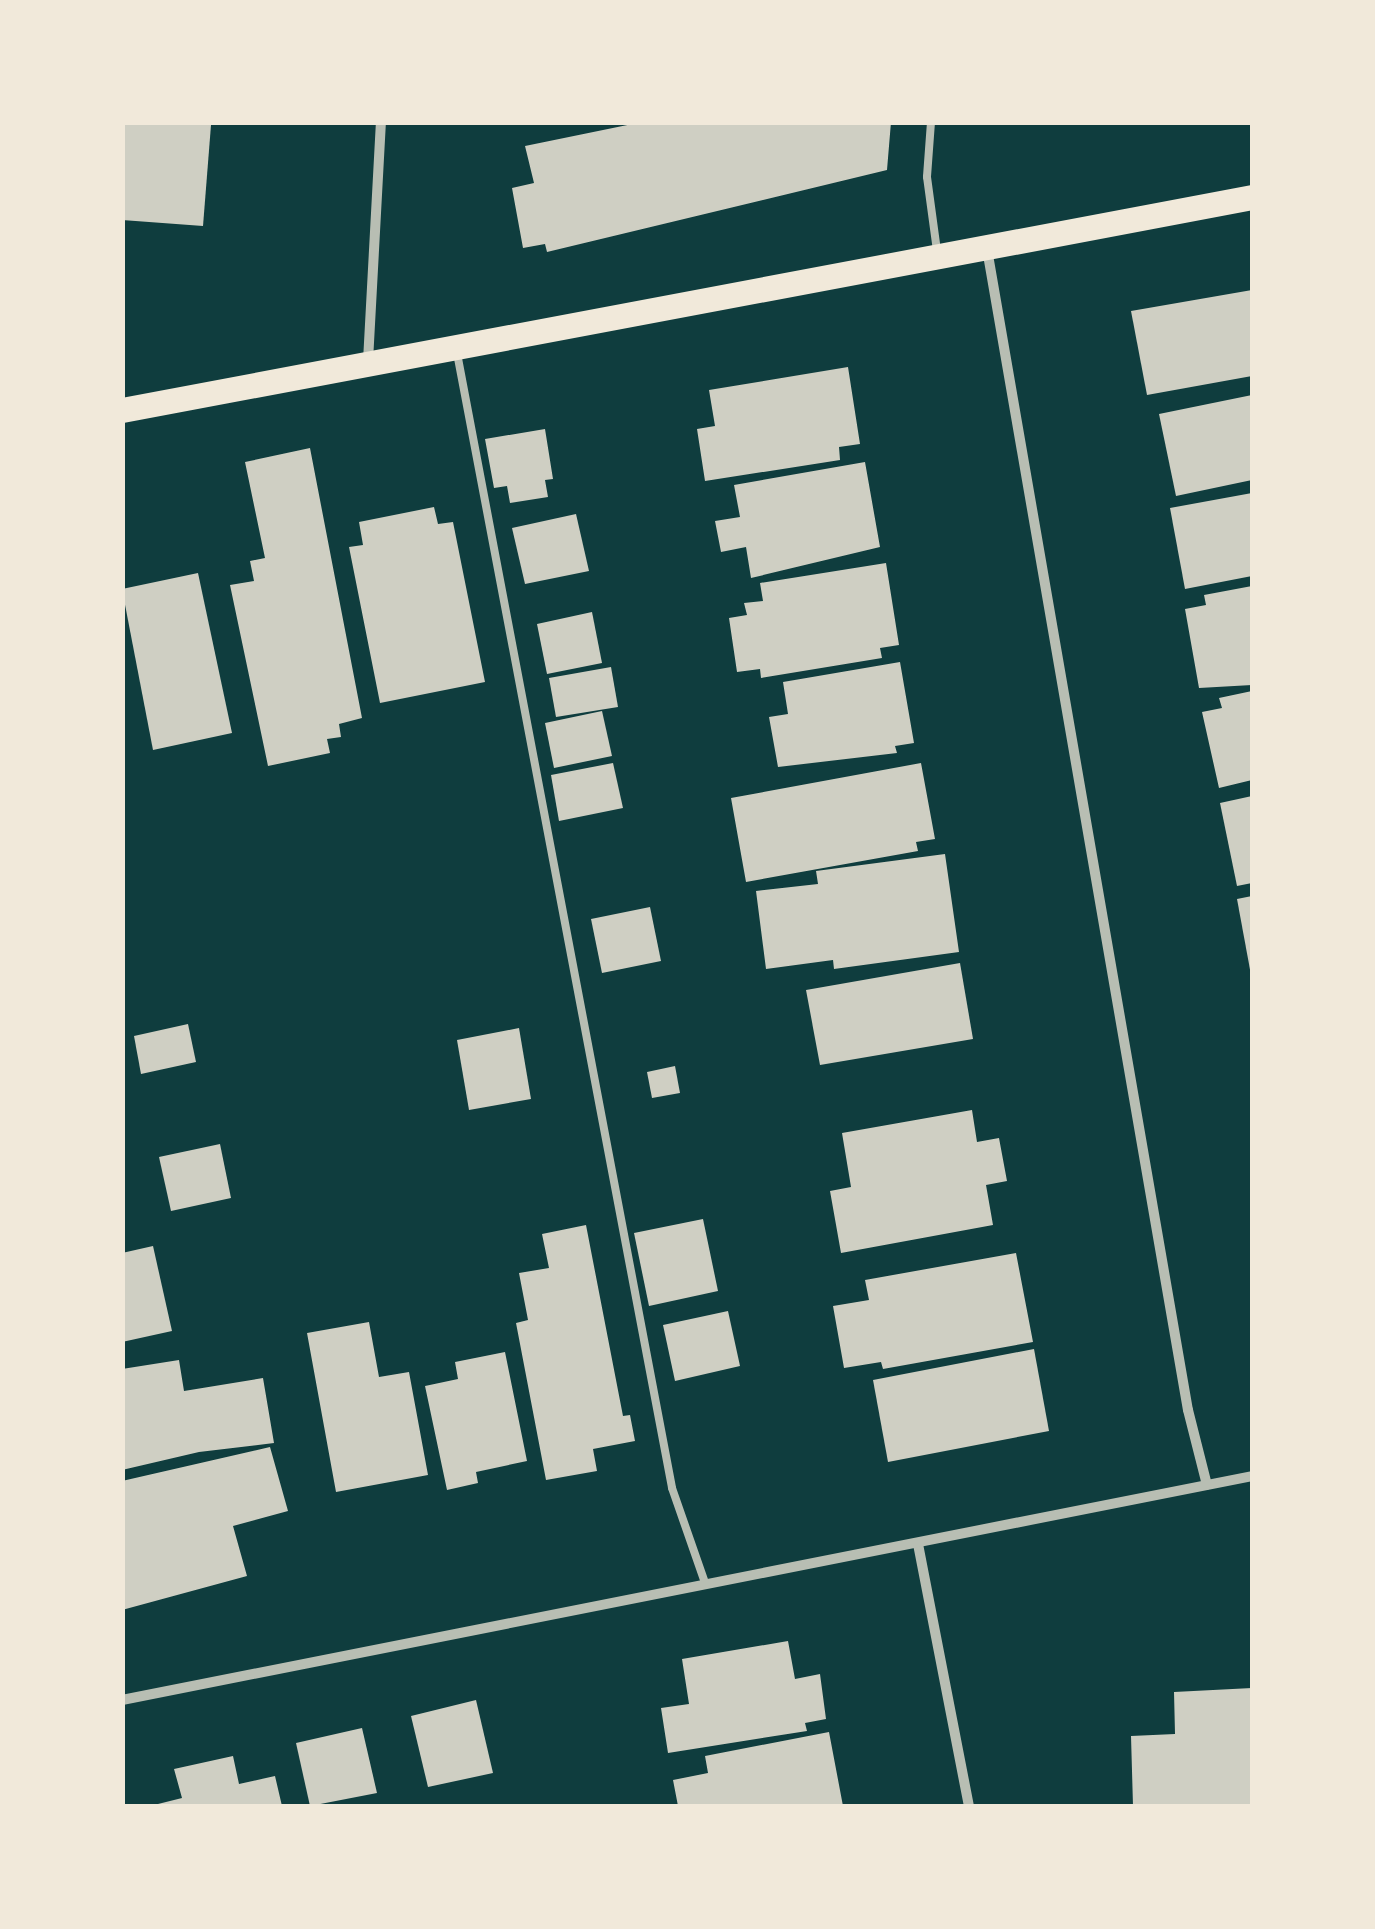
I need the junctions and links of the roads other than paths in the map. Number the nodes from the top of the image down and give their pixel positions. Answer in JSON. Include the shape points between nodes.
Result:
{"nodes":[{"id":1,"x":380,"y":122,"type":"edge"},
{"id":2,"x":931,"y":122,"type":"edge"},
{"id":3,"x":1252,"y":197,"type":"edge"},
{"id":4,"x":987,"y":248,"type":"junction"},
{"id":5,"x":938,"y":256,"type":"junction"},
{"id":6,"x":455,"y":346,"type":"junction"},
{"id":7,"x":368,"y":361,"type":"junction"},
{"id":8,"x":122,"y":410,"type":"edge"},
{"id":9,"x":1252,"y":1476,"type":"edge"},
{"id":10,"x":1207,"y":1484,"type":"junction"},
{"id":11,"x":918,"y":1544,"type":"junction"},
{"id":12,"x":705,"y":1583,"type":"junction"},
{"id":13,"x":122,"y":1700,"type":"edge"},
{"id":14,"x":969,"y":1806,"type":"edge"}],
"edges":[{"from":1,"to":7,"type":"street"},
{"from":2,"to":5,"type":"lane","via":[[927,176]]},
{"from":3,"to":4,"type":"main road"},
{"from":4,"to":5,"type":"main road"},
{"from":4,"to":10,"type":"street","via":[[1184,1391]]},
{"from":5,"to":6,"type":"main road"},
{"from":6,"to":7,"type":"main road"},
{"from":6,"to":12,"type":"lane","via":[[672,1488]]},
{"from":7,"to":8,"type":"main road"},
{"from":9,"to":10,"type":"street"},
{"from":10,"to":11,"type":"street"},
{"from":11,"to":12,"type":"street"},
{"from":11,"to":14,"type":"street"},
{"from":12,"to":13,"type":"street"}]}
